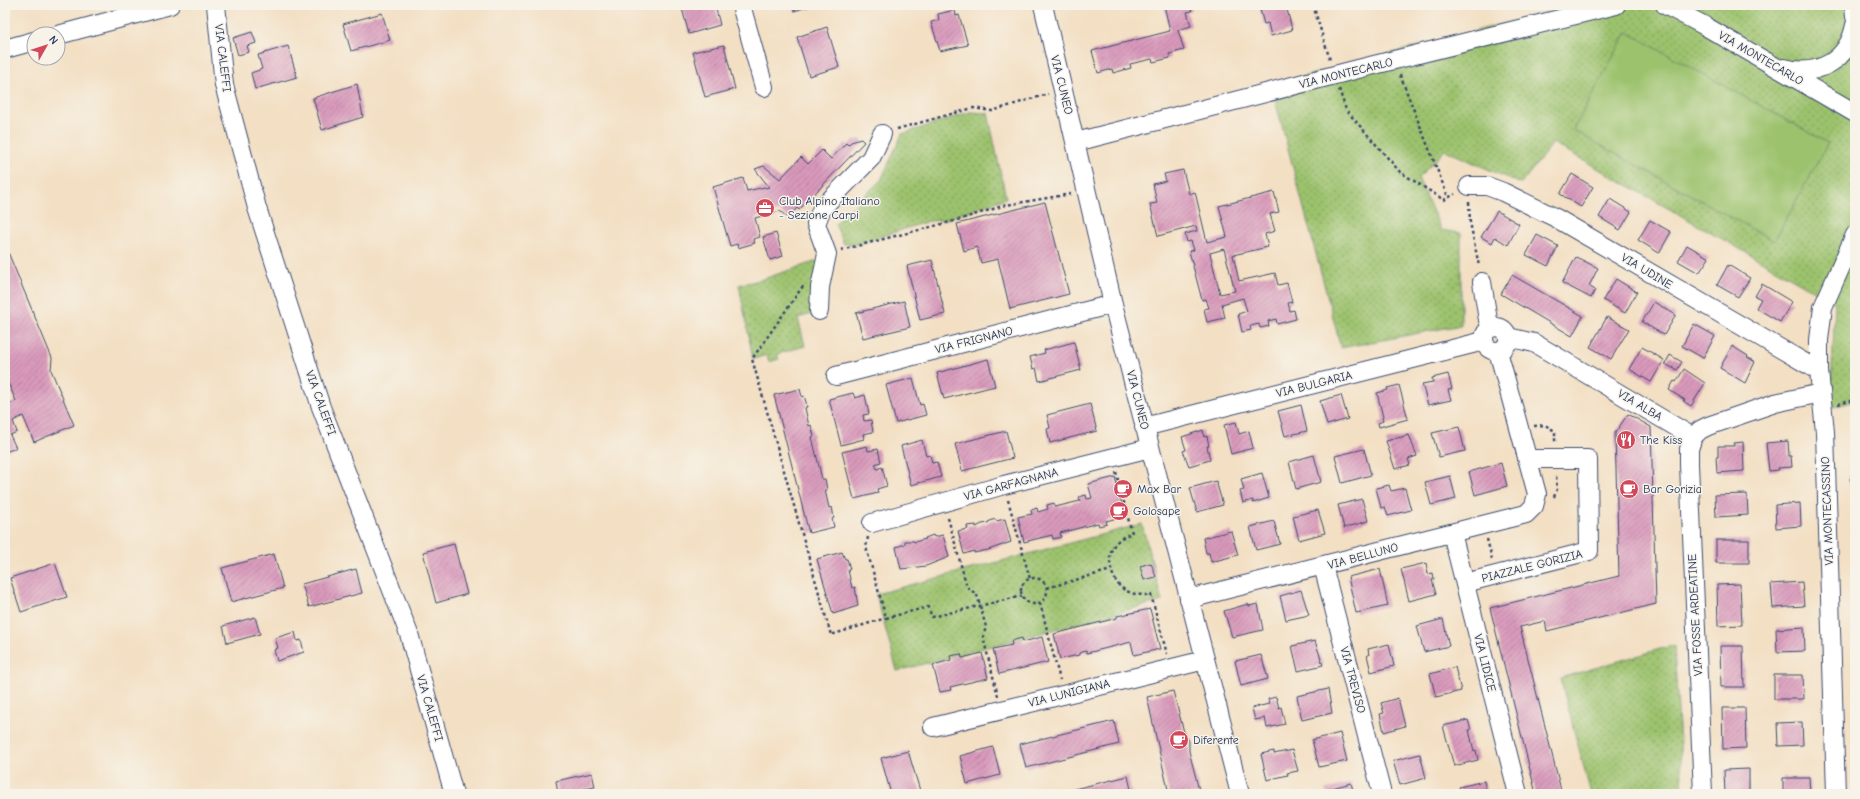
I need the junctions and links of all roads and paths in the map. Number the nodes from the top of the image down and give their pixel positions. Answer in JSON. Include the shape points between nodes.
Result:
{"nodes":[{"id":1,"x":170,"y":5,"type":"edge"},
{"id":2,"x":216,"y":5,"type":"edge"},
{"id":3,"x":741,"y":5,"type":"edge"},
{"id":4,"x":1043,"y":5,"type":"edge"},
{"id":5,"x":1313,"y":5,"type":"edge"},
{"id":6,"x":1616,"y":5,"type":"edge"},
{"id":7,"x":1665,"y":5,"type":"edge"},
{"id":8,"x":1854,"y":5,"type":"edge"},
{"id":9,"x":1855,"y":17,"type":"edge"},
{"id":10,"x":1855,"y":26,"type":"edge"},
{"id":11,"x":66,"y":33,"type":"edge"},
{"id":12,"x":26,"y":43,"type":"edge"},
{"id":13,"x":5,"y":49,"type":"edge"},
{"id":14,"x":1394,"y":60,"type":"junction"},
{"id":15,"x":1770,"y":64,"type":"junction"},
{"id":16,"x":1334,"y":75,"type":"junction"},
{"id":17,"x":764,"y":87,"type":"dead end"},
{"id":18,"x":1050,"y":93,"type":"dead end"},
{"id":19,"x":1855,"y":112,"type":"edge"},
{"id":20,"x":882,"y":134,"type":"joint"},
{"id":21,"x":1076,"y":142,"type":"junction"},
{"id":22,"x":1469,"y":186,"type":"joint"},
{"id":23,"x":1087,"y":191,"type":"junction"},
{"id":24,"x":1855,"y":235,"type":"edge"},
{"id":25,"x":826,"y":254,"type":"junction"},
{"id":26,"x":1482,"y":282,"type":"joint"},
{"id":27,"x":804,"y":285,"type":"dead end"},
{"id":28,"x":1113,"y":304,"type":"junction"},
{"id":29,"x":819,"y":311,"type":"dead end"},
{"id":30,"x":1491,"y":340,"type":"junction"},
{"id":31,"x":1819,"y":371,"type":"junction"},
{"id":32,"x":836,"y":376,"type":"dead end"},
{"id":33,"x":1821,"y":393,"type":"junction"},
{"id":34,"x":1144,"y":427,"type":"junction"},
{"id":35,"x":1693,"y":437,"type":"junction"},
{"id":36,"x":1150,"y":448,"type":"junction"},
{"id":37,"x":1112,"y":458,"type":"junction"},
{"id":38,"x":1527,"y":459,"type":"junction"},
{"id":39,"x":1004,"y":485,"type":"junction"},
{"id":40,"x":943,"y":502,"type":"junction"},
{"id":41,"x":872,"y":523,"type":"joint"},
{"id":42,"x":1483,"y":525,"type":"junction"},
{"id":43,"x":1452,"y":533,"type":"junction"},
{"id":44,"x":1323,"y":566,"type":"junction"},
{"id":45,"x":1111,"y":570,"type":"junction"},
{"id":46,"x":1495,"y":575,"type":"junction"},
{"id":47,"x":1030,"y":579,"type":"junction"},
{"id":48,"x":1465,"y":583,"type":"junction"},
{"id":49,"x":1047,"y":588,"type":"junction"},
{"id":50,"x":1022,"y":596,"type":"junction"},
{"id":51,"x":1189,"y":599,"type":"junction"},
{"id":52,"x":1040,"y":603,"type":"junction"},
{"id":53,"x":980,"y":606,"type":"junction"},
{"id":54,"x":886,"y":618,"type":"junction"},
{"id":55,"x":1205,"y":660,"type":"junction"},
{"id":56,"x":1171,"y":668,"type":"junction"},
{"id":57,"x":1064,"y":695,"type":"junction"},
{"id":58,"x":1002,"y":710,"type":"junction"},
{"id":59,"x":933,"y":726,"type":"dead end"},
{"id":60,"x":454,"y":794,"type":"edge"},
{"id":61,"x":1240,"y":794,"type":"edge"},
{"id":62,"x":1382,"y":794,"type":"edge"},
{"id":63,"x":1518,"y":794,"type":"edge"},
{"id":64,"x":1703,"y":794,"type":"edge"},
{"id":65,"x":1836,"y":794,"type":"edge"}],
"edges":[{"from":1,"to":11,"type":"street"},
{"from":2,"to":60,"type":"street","name":"VIA CALEFFI","via":[[224,85],[260,215],[321,407],[409,634]]},
{"from":3,"to":17,"type":"street"},
{"from":4,"to":21,"type":"street","name":"VIA CUNEO"},
{"from":5,"to":16,"type":"path"},
{"from":6,"to":14,"type":"street","name":"VIA MONTECARLO"},
{"from":7,"to":15,"type":"street","name":"VIA MONTECARLO"},
{"from":8,"to":9,"type":"street"},
{"from":10,"to":15,"type":"street","via":[[1848,46],[1826,66],[1801,72]]},
{"from":12,"to":13,"type":"street"},
{"from":14,"to":16,"type":"street","name":"VIA MONTECARLO"},
{"from":14,"to":16,"type":"path","via":[[1448,197],[1444,200],[1395,167],[1346,110]]},
{"from":15,"to":19,"type":"street","name":"VIA MONTECARLO"},
{"from":16,"to":21,"type":"street","name":"VIA MONTECARLO"},
{"from":18,"to":20,"type":"path","via":[[992,111],[973,108]]},
{"from":20,"to":25,"type":"street","via":[[871,158],[822,208],[816,224]]},
{"from":21,"to":23,"type":"street","name":"VIA CUNEO"},
{"from":22,"to":26,"type":"path","via":[[1470,222]]},
{"from":22,"to":31,"type":"street","name":"VIA UDINE","via":[[1487,186],[1556,218]]},
{"from":23,"to":25,"type":"path","via":[[1006,205]]},
{"from":23,"to":28,"type":"street","name":"VIA CUNEO"},
{"from":24,"to":31,"type":"street","name":"VIA MONTECASSINO","via":[[1823,307]]},
{"from":25,"to":29,"type":"street","via":[[820,286]]},
{"from":26,"to":30,"type":"street"},
{"from":27,"to":54,"type":"path","via":[[752,359],[831,634]]},
{"from":28,"to":32,"type":"street","name":"VIA FRIGNANO"},
{"from":28,"to":34,"type":"street","name":"VIA CUNEO"},
{"from":30,"to":34,"type":"street","name":"VIA BULGARIA"},
{"from":30,"to":35,"type":"street","name":"VIA ALBA","via":[[1496,327],[1504,330],[1508,337],[1534,343]]},
{"from":30,"to":38,"type":"street"},
{"from":31,"to":33,"type":"street","name":"VIA MONTECASSINO"},
{"from":33,"to":35,"type":"street","via":[[1774,404],[1708,426]]},
{"from":33,"to":65,"type":"street","name":"VIA MONTECASSINO","via":[[1825,432]]},
{"from":34,"to":36,"type":"street","name":"VIA CUNEO"},
{"from":35,"to":64,"type":"street","name":"VIA FOSSE ARDEATINE","via":[[1689,449],[1689,464]]},
{"from":36,"to":37,"type":"street","name":"VIA GARFAGNANA"},
{"from":36,"to":51,"type":"street","name":"VIA CUNEO"},
{"from":37,"to":39,"type":"street","name":"VIA GARFAGNANA"},
{"from":37,"to":45,"type":"path","via":[[1132,533],[1114,544],[1109,562]]},
{"from":38,"to":42,"type":"street","name":"VIA BELLUNO","via":[[1537,494],[1534,506],[1526,514]]},
{"from":38,"to":46,"type":"street","name":"PIAZZALE GORIZIA","via":[[1588,459],[1590,551]]},
{"from":39,"to":40,"type":"street","name":"VIA GARFAGNANA"},
{"from":39,"to":47,"type":"path"},
{"from":40,"to":41,"type":"street","name":"VIA GARFAGNANA"},
{"from":40,"to":53,"type":"path","via":[[967,587],[977,595]]},
{"from":41,"to":54,"type":"path","via":[[866,547]]},
{"from":42,"to":43,"type":"street","name":"VIA BELLUNO"},
{"from":42,"to":46,"type":"path"},
{"from":43,"to":44,"type":"street","name":"VIA BELLUNO"},
{"from":43,"to":48,"type":"street","name":"VIA LIDICE"},
{"from":44,"to":51,"type":"street","name":"VIA BELLUNO"},
{"from":44,"to":62,"type":"street","name":"VIA TREVISO"},
{"from":45,"to":49,"type":"path"},
{"from":45,"to":56,"type":"path","via":[[1115,580],[1125,591],[1151,595]]},
{"from":46,"to":48,"type":"street","name":"PIAZZALE GORIZIA"},
{"from":47,"to":49,"type":"path","via":[[1039,579]]},
{"from":47,"to":50,"type":"path","via":[[1024,583]]},
{"from":48,"to":63,"type":"street","name":"VIA LIDICE"},
{"from":49,"to":52,"type":"path","via":[[1046,597]]},
{"from":50,"to":52,"type":"path","via":[[1031,604]]},
{"from":50,"to":53,"type":"path"},
{"from":51,"to":55,"type":"street","name":"VIA CUNEO"},
{"from":52,"to":57,"type":"path"},
{"from":53,"to":54,"type":"path","via":[[932,617],[928,606]]},
{"from":53,"to":58,"type":"path","via":[[986,628],[983,637]]},
{"from":55,"to":56,"type":"street","name":"VIA LUNIGIANA"},
{"from":55,"to":61,"type":"street","name":"VIA CUNEO"},
{"from":56,"to":57,"type":"street","name":"VIA LUNIGIANA"},
{"from":57,"to":58,"type":"street","name":"VIA LUNIGIANA"},
{"from":58,"to":59,"type":"street","name":"VIA LUNIGIANA"}]}
